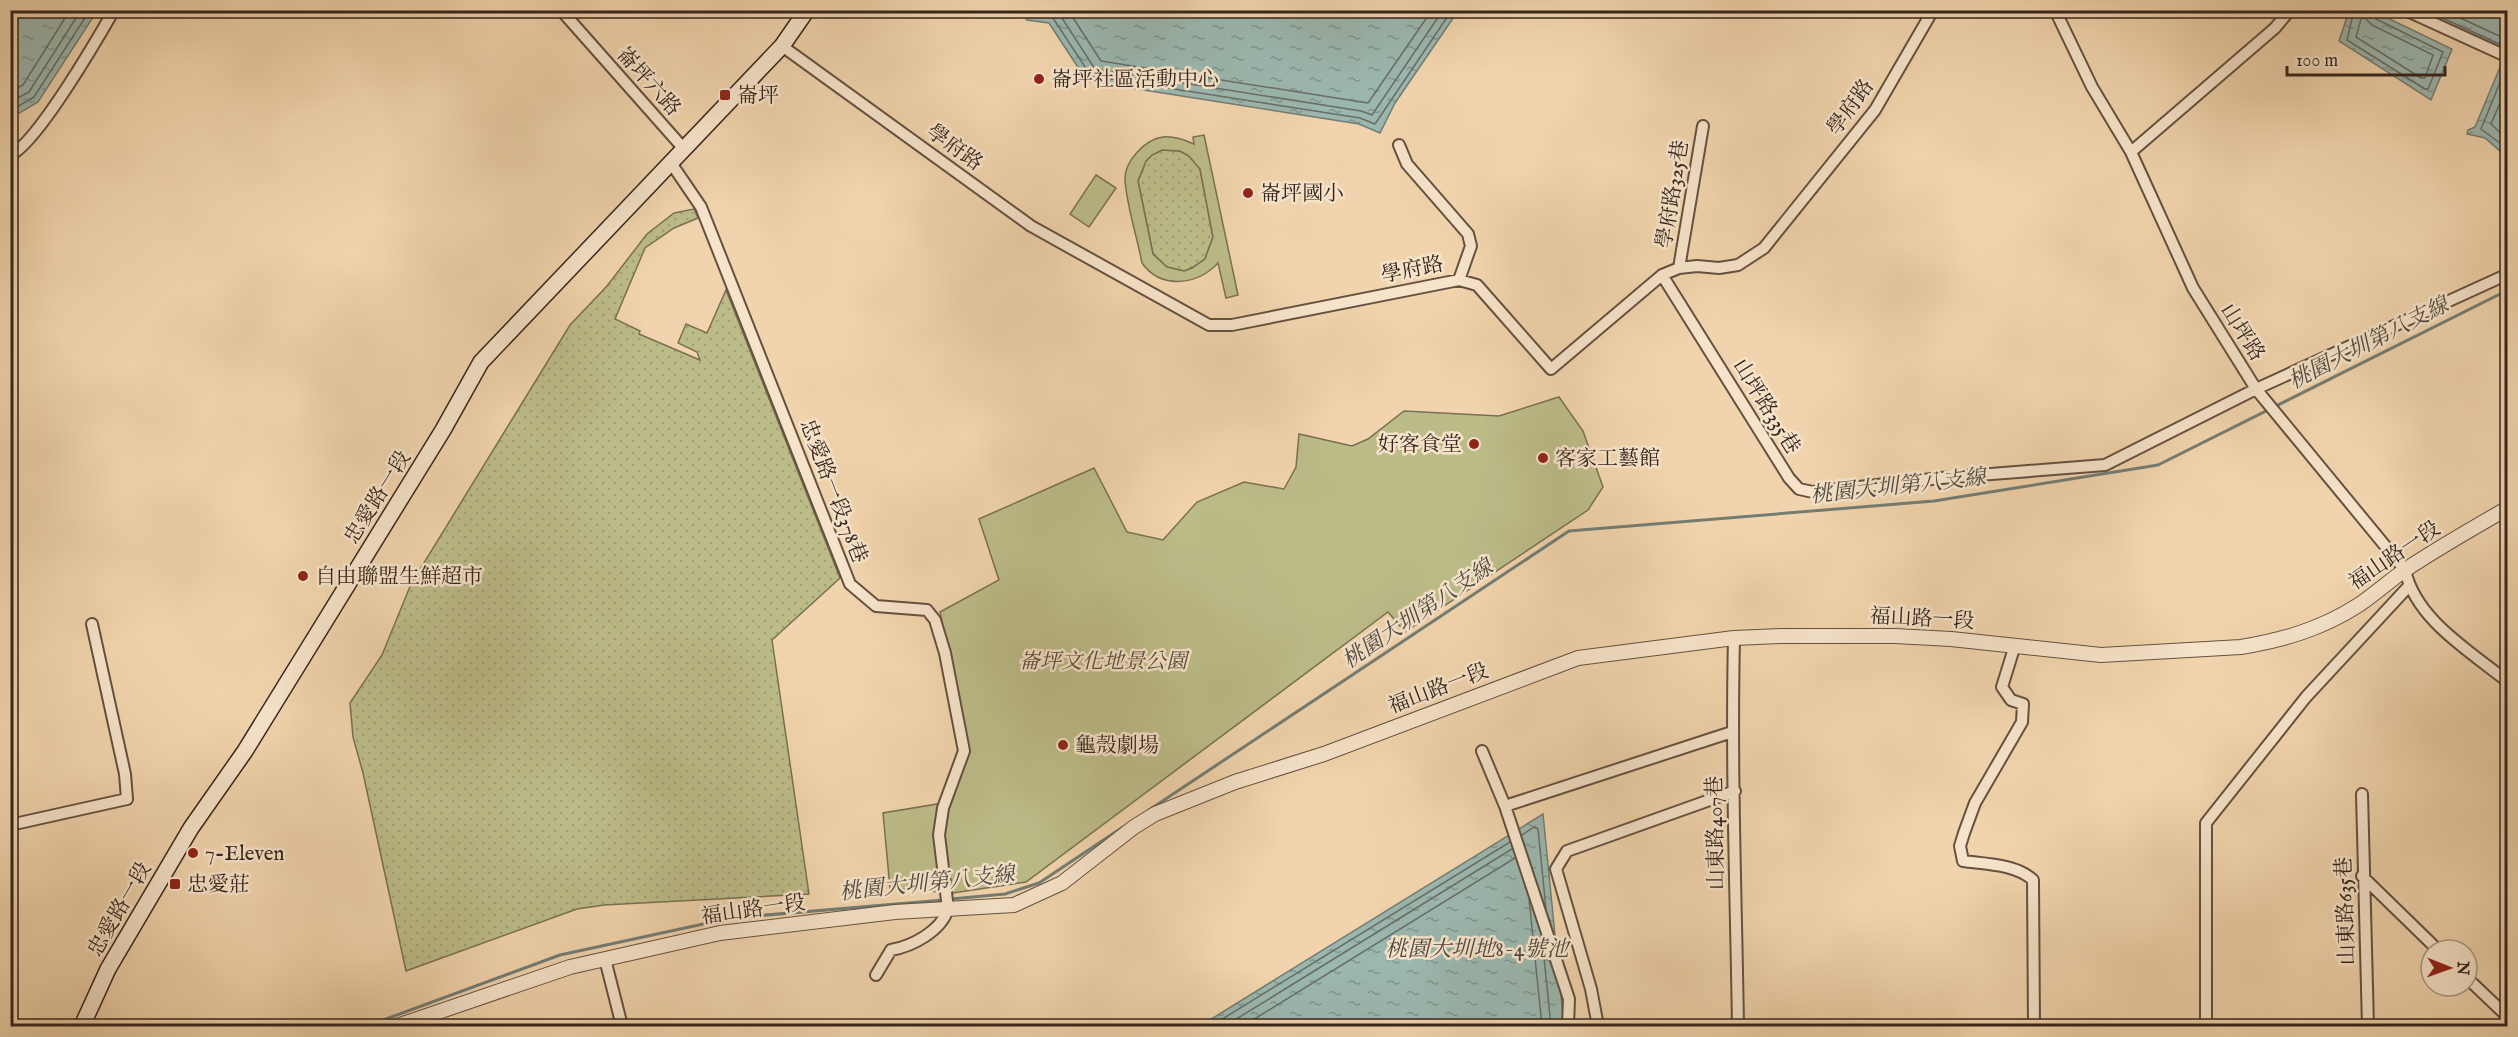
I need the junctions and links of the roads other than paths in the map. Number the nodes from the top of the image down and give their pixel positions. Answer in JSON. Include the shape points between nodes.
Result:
{"nodes":[{"id":1,"x":114,"y":10,"type":"edge"},
{"id":2,"x":561,"y":10,"type":"edge"},
{"id":3,"x":807,"y":10,"type":"edge"},
{"id":4,"x":1933,"y":10,"type":"edge"},
{"id":5,"x":2055,"y":10,"type":"edge"},
{"id":6,"x":2290,"y":10,"type":"edge"},
{"id":7,"x":2404,"y":10,"type":"edge"},
{"id":8,"x":782,"y":46,"type":"junction"},
{"id":9,"x":2508,"y":57,"type":"edge"},
{"id":10,"x":1703,"y":126,"type":"dead end"},
{"id":11,"x":1400,"y":145,"type":"dead end"},
{"id":12,"x":684,"y":149,"type":"junction"},
{"id":13,"x":2131,"y":152,"type":"junction"},
{"id":14,"x":10,"y":155,"type":"edge"},
{"id":15,"x":671,"y":164,"type":"junction"},
{"id":16,"x":1679,"y":268,"type":"junction"},
{"id":17,"x":2508,"y":274,"type":"edge"},
{"id":18,"x":1662,"y":275,"type":"junction"},
{"id":19,"x":1459,"y":280,"type":"junction"},
{"id":20,"x":2256,"y":389,"type":"junction"},
{"id":21,"x":2508,"y":508,"type":"edge"},
{"id":22,"x":2404,"y":570,"type":"junction"},
{"id":23,"x":2408,"y":587,"type":"junction"},
{"id":24,"x":92,"y":624,"type":"dead end"},
{"id":25,"x":1734,"y":638,"type":"junction"},
{"id":26,"x":2015,"y":645,"type":"junction"},
{"id":27,"x":2508,"y":682,"type":"edge"},
{"id":28,"x":1732,"y":732,"type":"junction"},
{"id":29,"x":1482,"y":751,"type":"dead end"},
{"id":30,"x":1735,"y":791,"type":"junction"},
{"id":31,"x":2362,"y":794,"type":"dead end"},
{"id":32,"x":1505,"y":806,"type":"junction"},
{"id":33,"x":10,"y":825,"type":"edge"},
{"id":34,"x":2362,"y":876,"type":"junction"},
{"id":35,"x":947,"y":903,"type":"junction"},
{"id":36,"x":2426,"y":938,"type":"edge"},
{"id":37,"x":605,"y":959,"type":"junction"},
{"id":38,"x":876,"y":975,"type":"dead end"},
{"id":39,"x":2479,"y":989,"type":"edge"},
{"id":40,"x":2508,"y":1017,"type":"edge"},
{"id":41,"x":82,"y":1026,"type":"edge"},
{"id":42,"x":397,"y":1026,"type":"edge"},
{"id":43,"x":622,"y":1026,"type":"edge"},
{"id":44,"x":1568,"y":1026,"type":"edge"},
{"id":45,"x":1598,"y":1026,"type":"edge"},
{"id":46,"x":1738,"y":1026,"type":"edge"},
{"id":47,"x":2034,"y":1026,"type":"edge"},
{"id":48,"x":2206,"y":1026,"type":"edge"},
{"id":49,"x":2368,"y":1026,"type":"edge"}],
"edges":[{"from":1,"to":14,"type":"street","via":[[76,76],[33,134]]},
{"from":2,"to":12,"type":"street","name":"崙坪六路"},
{"from":3,"to":8,"type":"main road","name":"忠愛路一段"},
{"from":4,"to":16,"type":"street","name":"學府路","via":[[1875,110],[1764,248],[1738,265]]},
{"from":5,"to":13,"type":"street","name":"山坪路","via":[[2092,87]]},
{"from":6,"to":13,"type":"street"},
{"from":7,"to":9,"type":"street"},
{"from":8,"to":12,"type":"main road","name":"忠愛路一段"},
{"from":8,"to":19,"type":"street","name":"學府路","via":[[1031,226],[1209,325],[1232,325]]},
{"from":10,"to":16,"type":"street","name":"學府路325巷"},
{"from":11,"to":19,"type":"street","via":[[1407,164],[1468,234],[1471,246]]},
{"from":12,"to":15,"type":"main road","name":"忠愛路一段"},
{"from":13,"to":20,"type":"street","name":"山坪路","via":[[2193,288]]},
{"from":15,"to":35,"type":"street","name":"忠愛路一段378巷","via":[[701,207],[850,584],[876,606],[927,610],[935,620],[964,751],[943,808],[939,835]]},
{"from":15,"to":41,"type":"main road","name":"忠愛路一段","via":[[481,362],[245,751],[185,837],[108,969]]},
{"from":16,"to":18,"type":"street","name":"學府路"},
{"from":17,"to":20,"type":"street","name":"山坪路335巷"},
{"from":18,"to":19,"type":"street","name":"學府路","via":[[1551,369],[1477,285]]},
{"from":18,"to":20,"type":"street","name":"山坪路335巷","via":[[1789,478],[1798,489],[1813,492],[2105,465]]},
{"from":20,"to":22,"type":"street","name":"山坪路"},
{"from":21,"to":22,"type":"street","name":"福山路一段"},
{"from":22,"to":23,"type":"street","name":"山坪路"},
{"from":22,"to":26,"type":"street","name":"福山路一段","via":[[2357,605],[2318,627],[2263,643],[2101,655]]},
{"from":23,"to":27,"type":"street","name":"山坪路","via":[[2431,619]]},
{"from":23,"to":48,"type":"street","via":[[2306,697],[2206,823]]},
{"from":24,"to":33,"type":"street","via":[[125,774],[127,800]]},
{"from":25,"to":26,"type":"street","name":"福山路一段","via":[[1895,636]]},
{"from":25,"to":28,"type":"street","name":"山東路407巷"},
{"from":25,"to":35,"type":"street","name":"福山路一段","via":[[1578,658],[1155,814],[1062,883],[1014,905]]},
{"from":26,"to":47,"type":"street","via":[[2002,687],[2011,700],[2023,704],[2022,722],[1975,803],[1960,846],[1963,861],[2016,869],[2033,880]]},
{"from":28,"to":30,"type":"street","name":"山東路407巷"},
{"from":28,"to":32,"type":"street"},
{"from":29,"to":32,"type":"street"},
{"from":30,"to":45,"type":"street","via":[[1568,851],[1556,869]]},
{"from":30,"to":46,"type":"street","name":"山東路407巷"},
{"from":31,"to":34,"type":"street","name":"山東路635巷"},
{"from":32,"to":44,"type":"street","via":[[1569,999]]},
{"from":34,"to":36,"type":"street"},
{"from":34,"to":49,"type":"street","name":"山東路635巷"},
{"from":35,"to":37,"type":"street","name":"福山路一段","via":[[720,933]]},
{"from":35,"to":38,"type":"street","via":[[945,920],[937,928],[891,950]]},
{"from":37,"to":42,"type":"street","name":"福山路一段","via":[[570,967]]},
{"from":37,"to":43,"type":"street"},
{"from":39,"to":40,"type":"street"}]}
